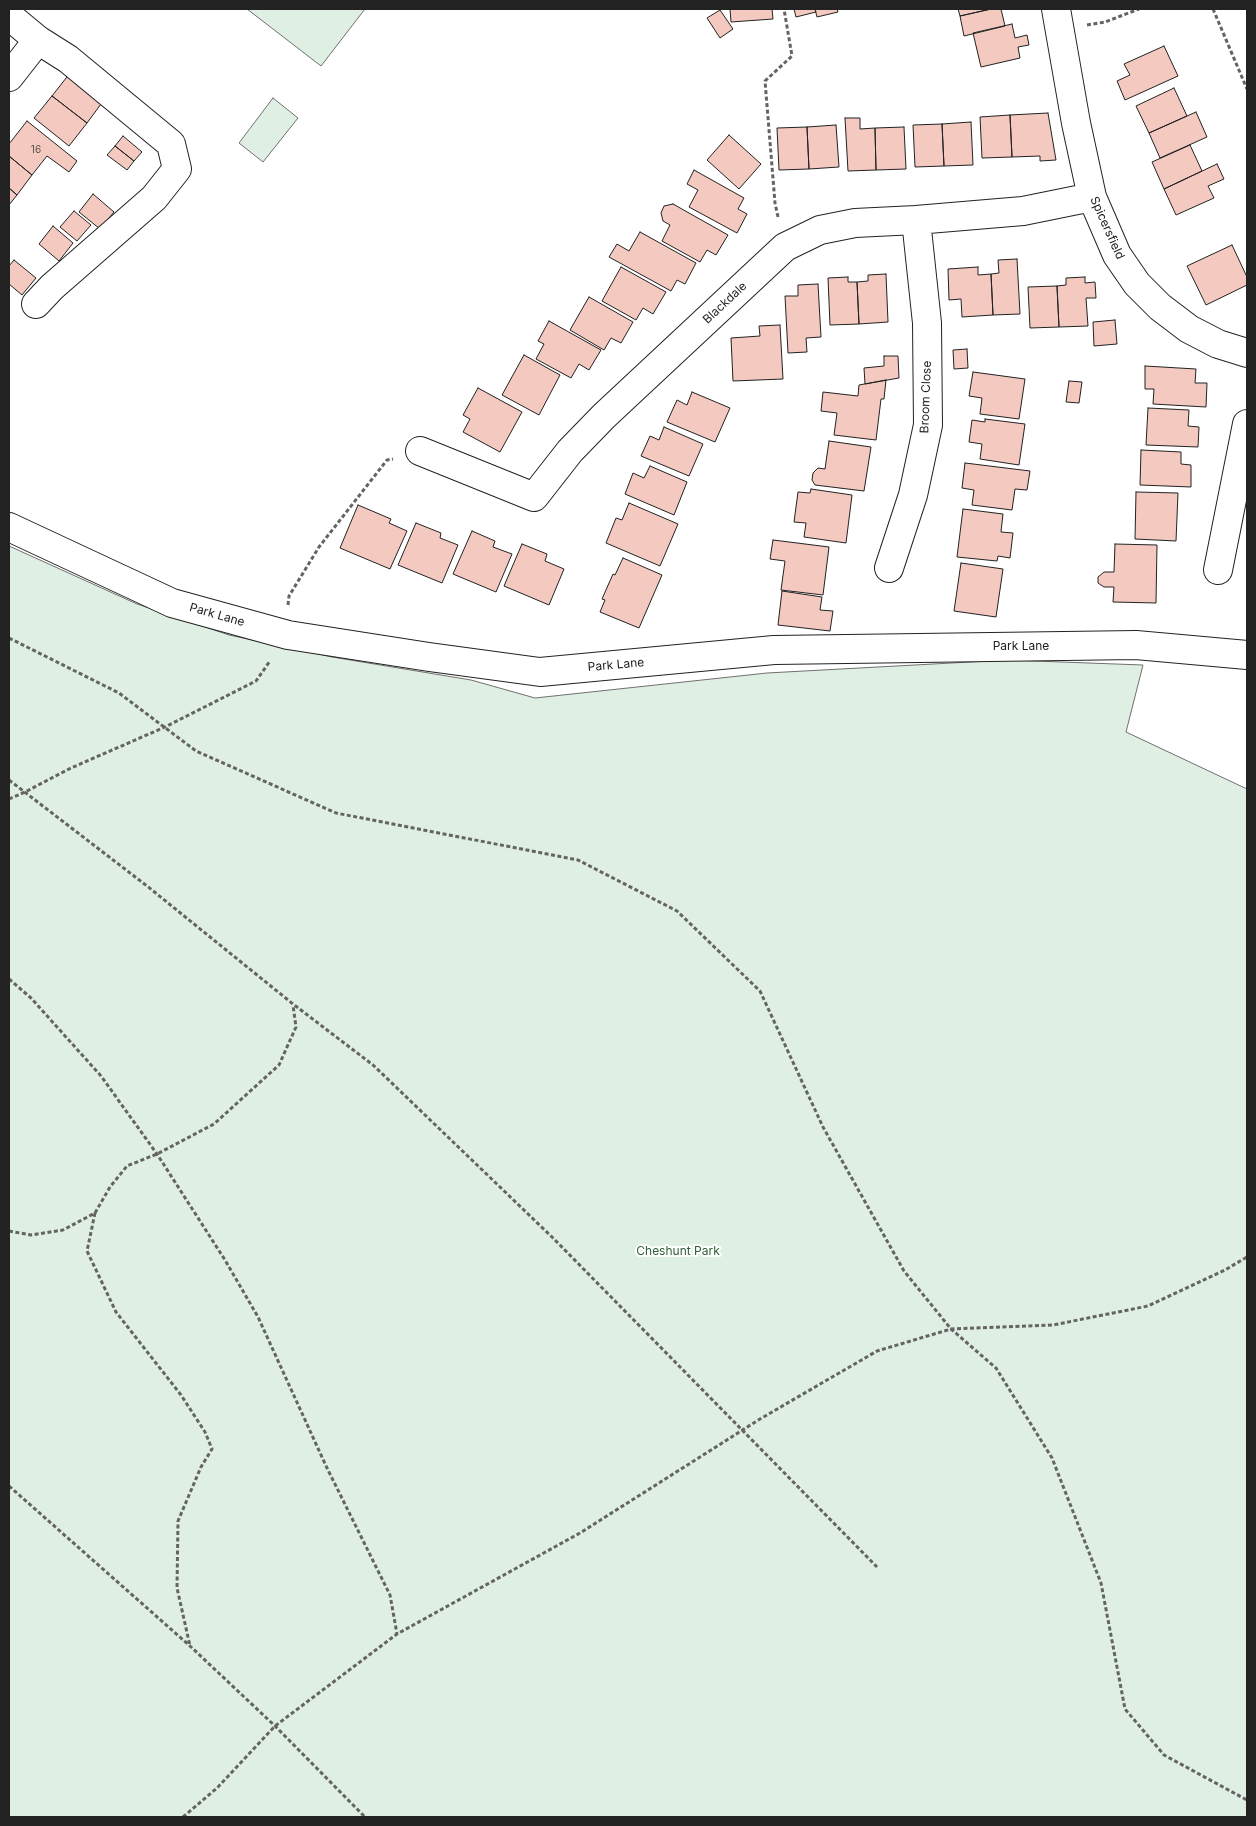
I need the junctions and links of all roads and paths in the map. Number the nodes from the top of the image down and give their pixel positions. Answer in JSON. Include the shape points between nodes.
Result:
{"nodes":[{"id":1,"x":784,"y":9,"type":"edge"},
{"id":2,"x":1139,"y":9,"type":"edge"},
{"id":3,"x":1213,"y":9,"type":"edge"},
{"id":4,"x":9,"y":16,"type":"edge"},
{"id":5,"x":1058,"y":19,"type":"edge"},
{"id":6,"x":38,"y":40,"type":"junction"},
{"id":7,"x":9,"y":77,"type":"edge"},
{"id":8,"x":1247,"y":89,"type":"edge"},
{"id":9,"x":1092,"y":196,"type":"junction"},
{"id":10,"x":916,"y":220,"type":"junction"},
{"id":11,"x":785,"y":247,"type":"junction"},
{"id":12,"x":36,"y":304,"type":"dead end"},
{"id":13,"x":1247,"y":353,"type":"edge"},
{"id":14,"x":1247,"y":424,"type":"edge"},
{"id":15,"x":420,"y":451,"type":"joint"},
{"id":16,"x":9,"y":527,"type":"edge"},
{"id":17,"x":889,"y":568,"type":"dead end"},
{"id":18,"x":1218,"y":570,"type":"dead end"},
{"id":19,"x":288,"y":635,"type":"junction"},
{"id":20,"x":9,"y":638,"type":"edge"},
{"id":21,"x":1247,"y":655,"type":"edge"},
{"id":22,"x":165,"y":728,"type":"junction"},
{"id":23,"x":9,"y":780,"type":"edge"},
{"id":24,"x":25,"y":792,"type":"junction"},
{"id":25,"x":9,"y":799,"type":"edge"},
{"id":26,"x":9,"y":979,"type":"edge"},
{"id":27,"x":293,"y":1004,"type":"junction"},
{"id":28,"x":157,"y":1154,"type":"junction"},
{"id":29,"x":94,"y":1213,"type":"junction"},
{"id":30,"x":9,"y":1231,"type":"edge"},
{"id":31,"x":1247,"y":1257,"type":"edge"},
{"id":32,"x":951,"y":1329,"type":"junction"},
{"id":33,"x":743,"y":1430,"type":"junction"},
{"id":34,"x":9,"y":1486,"type":"edge"},
{"id":35,"x":877,"y":1567,"type":"dead end"},
{"id":36,"x":397,"y":1634,"type":"junction"},
{"id":37,"x":190,"y":1646,"type":"junction"},
{"id":38,"x":275,"y":1726,"type":"junction"},
{"id":39,"x":1247,"y":1800,"type":"edge"},
{"id":40,"x":183,"y":1817,"type":"edge"},
{"id":41,"x":365,"y":1817,"type":"edge"}],
"edges":[{"from":1,"to":11,"type":"path","via":[[792,56],[765,81],[775,203]]},
{"from":2,"to":5,"type":"path","via":[[1105,22]]},
{"from":3,"to":8,"type":"path"},
{"from":4,"to":6,"type":"street"},
{"from":5,"to":9,"type":"street","name":"Spicersfield"},
{"from":6,"to":7,"type":"street"},
{"from":6,"to":12,"type":"street","via":[[68,59],[172,144],[177,169],[154,198]]},
{"from":9,"to":10,"type":"street","name":"Blackdale","via":[[1023,210]]},
{"from":9,"to":13,"type":"street","name":"Spicersfield","via":[[1116,255],[1137,284],[1189,329],[1218,344]]},
{"from":10,"to":11,"type":"street","name":"Blackdale","via":[[854,223],[820,230]]},
{"from":10,"to":17,"type":"street","name":"Broom Close","via":[[927,323],[928,425],[913,495]]},
{"from":11,"to":15,"type":"street","name":"Blackdale","via":[[604,416],[570,451],[534,497]]},
{"from":14,"to":18,"type":"street"},
{"from":15,"to":19,"type":"path","via":[[387,460],[319,547],[289,596]]},
{"from":16,"to":19,"type":"street","name":"Park Lane","via":[[172,603]]},
{"from":19,"to":21,"type":"street","name":"Park Lane","via":[[540,672],[774,650],[1136,645]]},
{"from":19,"to":22,"type":"path","via":[[256,681]]},
{"from":20,"to":22,"type":"path","via":[[119,693]]},
{"from":22,"to":24,"type":"path","via":[[71,768]]},
{"from":22,"to":32,"type":"path","via":[[196,751],[336,813],[578,860],[678,911],[760,991],[823,1127],[899,1263]]},
{"from":23,"to":24,"type":"path"},
{"from":24,"to":25,"type":"path"},
{"from":24,"to":27,"type":"path"},
{"from":26,"to":28,"type":"path","via":[[31,998],[101,1076]]},
{"from":27,"to":28,"type":"path","via":[[296,1027],[279,1065],[214,1124]]},
{"from":27,"to":33,"type":"path","via":[[373,1065],[552,1236]]},
{"from":28,"to":29,"type":"path","via":[[128,1166]]},
{"from":28,"to":36,"type":"path","via":[[258,1316],[327,1468],[390,1595]]},
{"from":29,"to":30,"type":"path","via":[[63,1230],[31,1235]]},
{"from":29,"to":37,"type":"path","via":[[87,1251],[116,1312],[181,1395],[212,1449],[178,1521],[177,1588]]},
{"from":31,"to":32,"type":"path","via":[[1148,1306],[1053,1325]]},
{"from":32,"to":33,"type":"path","via":[[877,1352]]},
{"from":32,"to":39,"type":"path","via":[[996,1368],[1052,1458],[1100,1583],[1125,1709],[1164,1754]]},
{"from":33,"to":35,"type":"path"},
{"from":33,"to":36,"type":"path","via":[[580,1533]]},
{"from":34,"to":37,"type":"path"},
{"from":36,"to":38,"type":"path"},
{"from":37,"to":38,"type":"path"},
{"from":38,"to":40,"type":"path","via":[[217,1788]]},
{"from":38,"to":41,"type":"path"}]}
